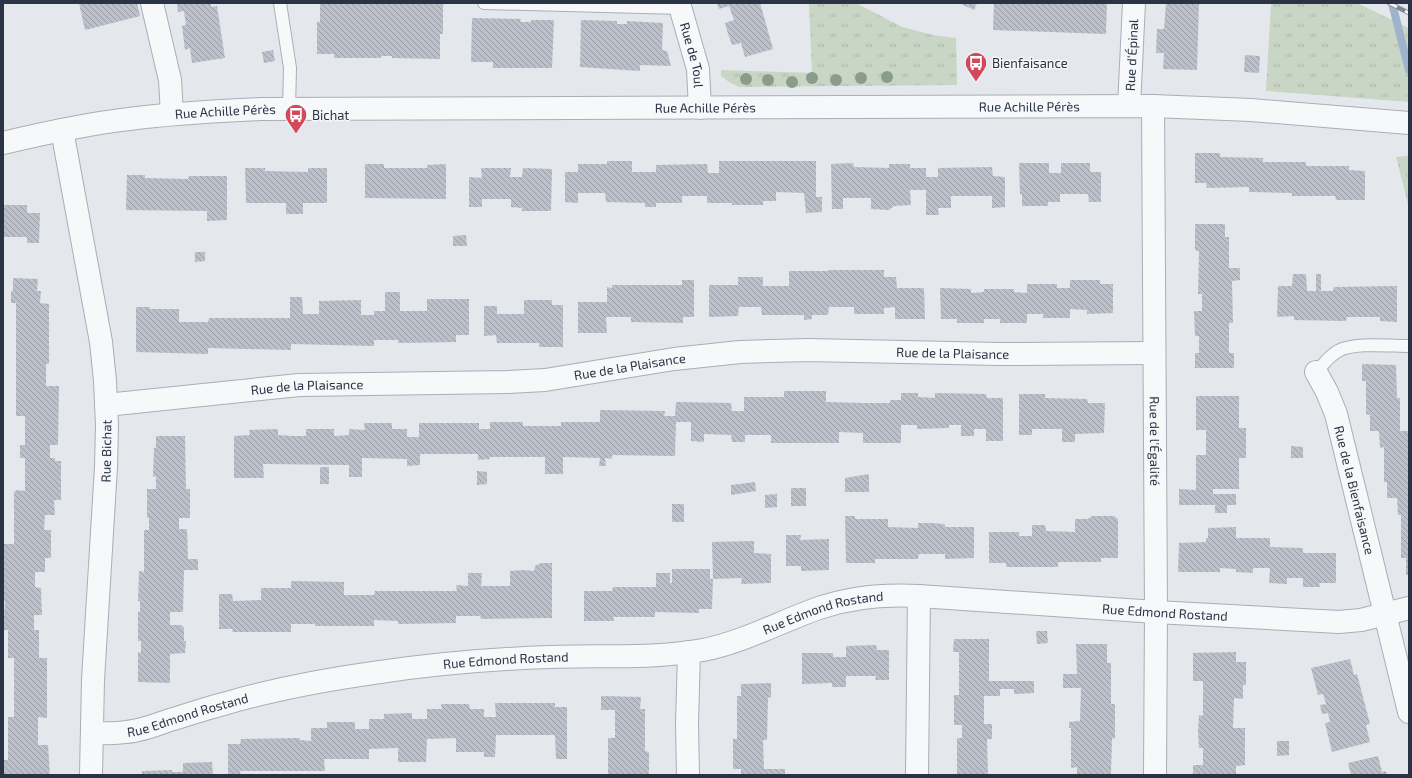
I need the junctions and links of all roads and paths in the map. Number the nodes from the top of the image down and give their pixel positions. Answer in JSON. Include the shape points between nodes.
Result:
{"nodes":[{"id":1,"x":152,"y":3,"type":"edge"},
{"id":2,"x":280,"y":3,"type":"edge"},
{"id":3,"x":484,"y":3,"type":"edge"},
{"id":4,"x":1134,"y":3,"type":"edge"},
{"id":5,"x":680,"y":5,"type":"edge"},
{"id":6,"x":1129,"y":106,"type":"junction"},
{"id":7,"x":1153,"y":106,"type":"junction"},
{"id":8,"x":700,"y":108,"type":"junction"},
{"id":9,"x":289,"y":109,"type":"junction"},
{"id":10,"x":172,"y":114,"type":"junction"},
{"id":11,"x":1399,"y":122,"type":"edge"},
{"id":12,"x":62,"y":130,"type":"junction"},
{"id":13,"x":3,"y":143,"type":"edge"},
{"id":14,"x":1409,"y":346,"type":"edge"},
{"id":15,"x":1154,"y":353,"type":"junction"},
{"id":16,"x":1316,"y":372,"type":"joint"},
{"id":17,"x":106,"y":405,"type":"junction"},
{"id":18,"x":919,"y":596,"type":"junction"},
{"id":19,"x":1409,"y":608,"type":"edge"},
{"id":20,"x":1156,"y":612,"type":"junction"},
{"id":21,"x":1385,"y":614,"type":"junction"},
{"id":22,"x":689,"y":652,"type":"junction"},
{"id":23,"x":1409,"y":712,"type":"edge"},
{"id":24,"x":92,"y":733,"type":"junction"},
{"id":25,"x":91,"y":775,"type":"edge"},
{"id":26,"x":688,"y":775,"type":"edge"},
{"id":27,"x":917,"y":775,"type":"edge"},
{"id":28,"x":1155,"y":775,"type":"edge"}],
"edges":[{"from":1,"to":10,"type":"street","via":[[170,80]]},
{"from":2,"to":9,"type":"lane","via":[[290,68]]},
{"from":3,"to":5,"type":"lane"},
{"from":4,"to":6,"type":"street","name":"Rue d'Épinal"},
{"from":5,"to":8,"type":"street","name":"Rue de Toul","via":[[698,69]]},
{"from":6,"to":7,"type":"street","name":"Rue Achille Pérès"},
{"from":6,"to":8,"type":"street","name":"Rue Achille Pérès"},
{"from":7,"to":11,"type":"street","name":"Rue Achille Pérès","via":[[1251,110]]},
{"from":7,"to":15,"type":"street","name":"Rue de l'Égalité"},
{"from":8,"to":9,"type":"street","name":"Rue Achille Pérès"},
{"from":9,"to":10,"type":"street","name":"Rue Achille Pérès"},
{"from":10,"to":12,"type":"street","name":"Rue Achille Pérès"},
{"from":12,"to":13,"type":"street","name":"Rue Achille Pérès"},
{"from":12,"to":17,"type":"street","name":"Rue Bichat","via":[[101,342]]},
{"from":14,"to":16,"type":"lane","name":"Rue de la Bienfaisance","via":[[1357,345],[1339,350]]},
{"from":15,"to":17,"type":"street","name":"Rue de la Plaisance","via":[[1022,354],[814,350],[740,352],[674,359],[545,380],[299,385]]},
{"from":15,"to":20,"type":"street","name":"Rue de l'Égalité"},
{"from":16,"to":21,"type":"street","name":"Rue de la Bienfaisance","via":[[1336,414]]},
{"from":17,"to":24,"type":"street","name":"Rue Bichat","via":[[106,467]]},
{"from":18,"to":20,"type":"street","name":"Rue Edmond Rostand"},
{"from":18,"to":22,"type":"street","name":"Rue Edmond Rostand","via":[[880,595],[846,601],[816,609],[728,644]]},
{"from":18,"to":27,"type":"street"},
{"from":19,"to":21,"type":"street","name":"Rue Edmond Rostand"},
{"from":20,"to":21,"type":"street","name":"Rue Edmond Rostand","via":[[1339,622]]},
{"from":20,"to":28,"type":"street","name":"Rue de l'Égalité"},
{"from":21,"to":23,"type":"street","name":"Rue de la Bienfaisance"},
{"from":22,"to":24,"type":"street","name":"Rue Edmond Rostand","via":[[656,656],[495,660],[375,672],[249,697],[138,730]]},
{"from":22,"to":26,"type":"street"},
{"from":24,"to":25,"type":"street","name":"Rue Bichat"}]}
